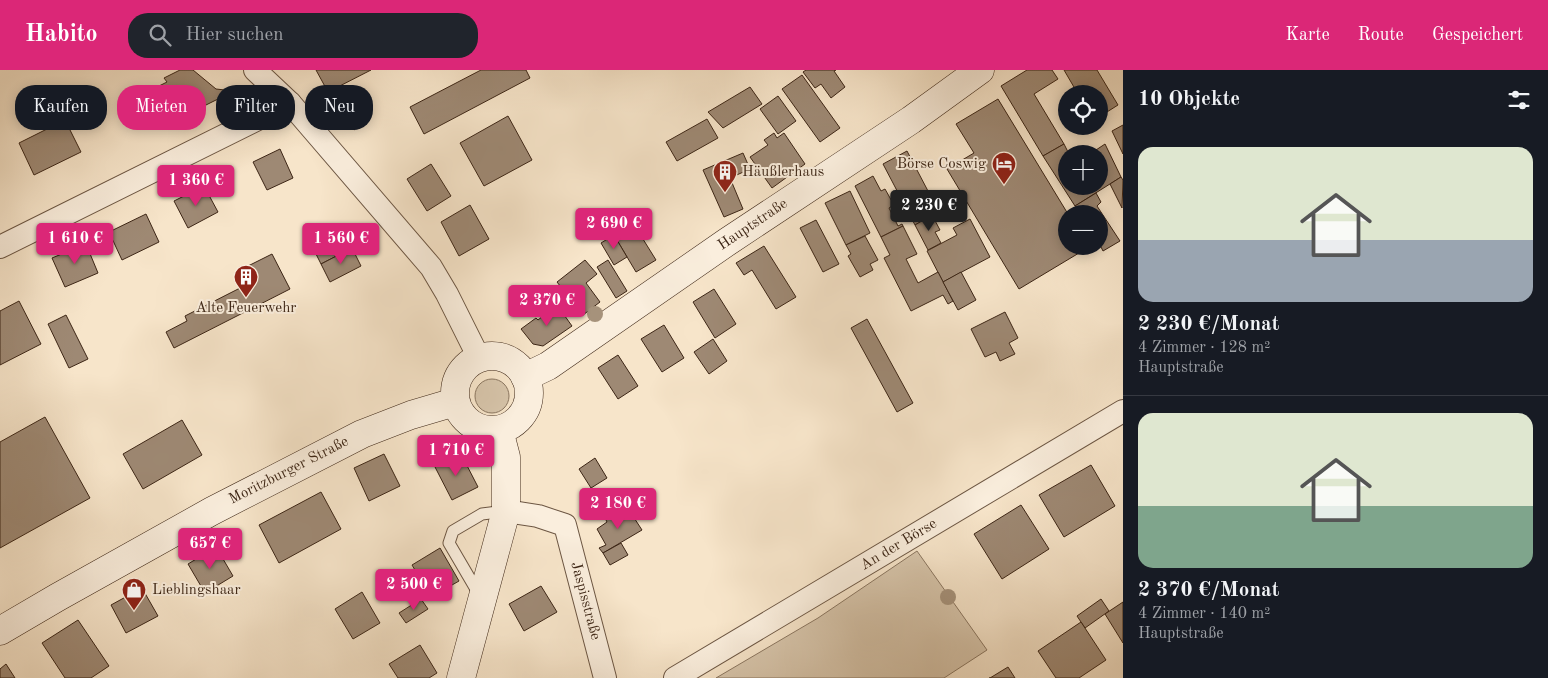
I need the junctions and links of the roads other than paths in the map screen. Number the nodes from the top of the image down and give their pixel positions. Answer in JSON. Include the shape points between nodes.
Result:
{"nodes":[{"id":1,"x":255,"y":70,"type":"edge"},
{"id":2,"x":980,"y":70,"type":"edge"},
{"id":3,"x":271,"y":85,"type":"edge"},
{"id":4,"x":295,"y":109,"type":"edge"},
{"id":5,"x":236,"y":130,"type":"edge"},
{"id":6,"x":0,"y":247,"type":"edge"},
{"id":7,"x":479,"y":358,"type":"junction"},
{"id":8,"x":525,"y":377,"type":"junction"},
{"id":9,"x":455,"y":402,"type":"junction"},
{"id":10,"x":1123,"y":411,"type":"edge"},
{"id":11,"x":499,"y":430,"type":"junction"},
{"id":12,"x":506,"y":511,"type":"junction"},
{"id":13,"x":482,"y":600,"type":"junction"},
{"id":14,"x":0,"y":631,"type":"edge"},
{"id":15,"x":461,"y":678,"type":"edge"},
{"id":16,"x":605,"y":678,"type":"edge"},
{"id":17,"x":675,"y":678,"type":"edge"}],
"edges":[{"from":1,"to":3,"type":"street"},
{"from":2,"to":8,"type":"main road","name":"Hauptstraße","via":[[548,366]]},
{"from":4,"to":7,"type":"street","via":[[431,267]]},
{"from":5,"to":6,"type":"street"},
{"from":7,"to":8,"type":"main road","via":[[505,359],[519,368]]},
{"from":7,"to":9,"type":"main road","via":[[469,363],[456,380]]},
{"from":8,"to":11,"type":"main road","via":[[528,399],[525,410],[510,426]]},
{"from":9,"to":11,"type":"main road","via":[[472,424]]},
{"from":9,"to":14,"type":"main road","name":"Moritzburger Straße","via":[[362,434],[212,511]]},
{"from":10,"to":17,"type":"street","name":"An der Börse"},
{"from":11,"to":12,"type":"main road","via":[[506,457]]},
{"from":12,"to":13,"type":"main road"},
{"from":12,"to":13,"type":"lane","via":[[482,514],[453,531],[449,544]]},
{"from":12,"to":16,"type":"street","name":"Jaspisstraße","via":[[538,516],[565,525]]},
{"from":13,"to":15,"type":"main road"}]}
